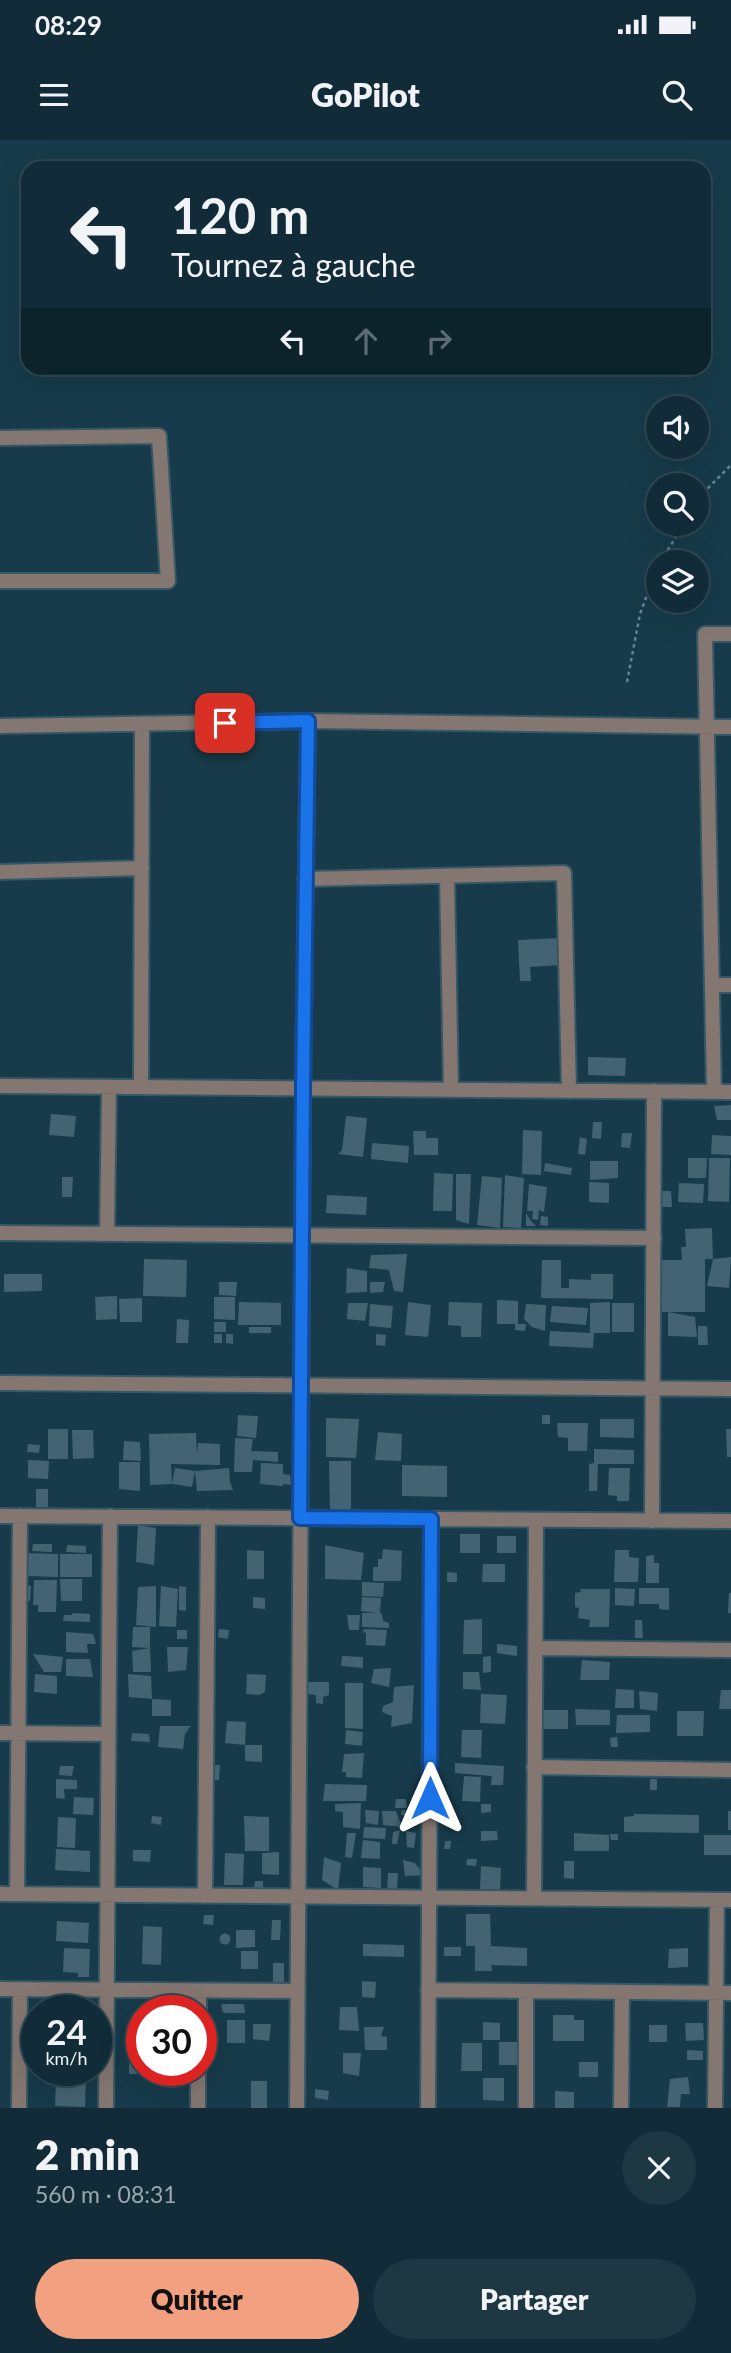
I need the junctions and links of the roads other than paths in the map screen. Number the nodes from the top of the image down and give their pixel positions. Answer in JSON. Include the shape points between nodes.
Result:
{"nodes":[{"id":1,"x":0,"y":438,"type":"edge"},
{"id":2,"x":0,"y":581,"type":"edge"},
{"id":3,"x":731,"y":634,"type":"edge"},
{"id":4,"x":308,"y":721,"type":"junction"},
{"id":5,"x":142,"y":725,"type":"junction"},
{"id":6,"x":0,"y":726,"type":"edge"},
{"id":7,"x":708,"y":726,"type":"junction"},
{"id":8,"x":731,"y":727,"type":"edge"},
{"id":9,"x":142,"y":869,"type":"junction"},
{"id":10,"x":0,"y":872,"type":"edge"},
{"id":11,"x":447,"y":876,"type":"junction"},
{"id":12,"x":305,"y":879,"type":"junction"},
{"id":13,"x":712,"y":985,"type":"junction"},
{"id":14,"x":731,"y":985,"type":"edge"},
{"id":15,"x":0,"y":1086,"type":"edge"},
{"id":16,"x":109,"y":1087,"type":"junction"},
{"id":17,"x":141,"y":1087,"type":"junction"},
{"id":18,"x":303,"y":1088,"type":"junction"},
{"id":19,"x":451,"y":1090,"type":"junction"},
{"id":20,"x":569,"y":1091,"type":"junction"},
{"id":21,"x":654,"y":1091,"type":"junction"},
{"id":22,"x":714,"y":1092,"type":"junction"},
{"id":23,"x":731,"y":1092,"type":"edge"},
{"id":24,"x":0,"y":1233,"type":"edge"},
{"id":25,"x":107,"y":1234,"type":"junction"},
{"id":26,"x":302,"y":1236,"type":"junction"},
{"id":27,"x":654,"y":1238,"type":"junction"},
{"id":28,"x":0,"y":1383,"type":"edge"},
{"id":29,"x":301,"y":1385,"type":"junction"},
{"id":30,"x":653,"y":1388,"type":"junction"},
{"id":31,"x":731,"y":1389,"type":"edge"},
{"id":32,"x":0,"y":1516,"type":"edge"},
{"id":33,"x":20,"y":1516,"type":"junction"},
{"id":34,"x":110,"y":1517,"type":"junction"},
{"id":35,"x":208,"y":1517,"type":"junction"},
{"id":36,"x":300,"y":1518,"type":"junction"},
{"id":37,"x":431,"y":1519,"type":"junction"},
{"id":38,"x":536,"y":1520,"type":"junction"},
{"id":39,"x":652,"y":1521,"type":"junction"},
{"id":40,"x":731,"y":1521,"type":"edge"},
{"id":41,"x":535,"y":1648,"type":"junction"},
{"id":42,"x":731,"y":1650,"type":"edge"},
{"id":43,"x":0,"y":1733,"type":"edge"},
{"id":44,"x":18,"y":1733,"type":"junction"},
{"id":45,"x":108,"y":1734,"type":"junction"},
{"id":46,"x":534,"y":1767,"type":"junction"},
{"id":47,"x":731,"y":1770,"type":"edge"},
{"id":48,"x":0,"y":1894,"type":"edge"},
{"id":49,"x":17,"y":1894,"type":"junction"},
{"id":50,"x":107,"y":1895,"type":"junction"},
{"id":51,"x":205,"y":1896,"type":"junction"},
{"id":52,"x":298,"y":1897,"type":"junction"},
{"id":53,"x":429,"y":1898,"type":"junction"},
{"id":54,"x":534,"y":1898,"type":"junction"},
{"id":55,"x":724,"y":1900,"type":"edge"},
{"id":56,"x":0,"y":1989,"type":"edge"},
{"id":57,"x":20,"y":1989,"type":"junction"},
{"id":58,"x":107,"y":1990,"type":"junction"},
{"id":59,"x":199,"y":1990,"type":"junction"},
{"id":60,"x":428,"y":1990,"type":"junction"},
{"id":61,"x":298,"y":1991,"type":"junction"},
{"id":62,"x":526,"y":1991,"type":"junction"},
{"id":63,"x":622,"y":1992,"type":"junction"},
{"id":64,"x":723,"y":1993,"type":"edge"},
{"id":65,"x":199,"y":1995,"type":"edge"},
{"id":66,"x":198,"y":2086,"type":"edge"},
{"id":67,"x":19,"y":2108,"type":"edge"},
{"id":68,"x":106,"y":2108,"type":"edge"},
{"id":69,"x":198,"y":2108,"type":"edge"},
{"id":70,"x":297,"y":2108,"type":"edge"},
{"id":71,"x":428,"y":2108,"type":"edge"},
{"id":72,"x":526,"y":2108,"type":"edge"},
{"id":73,"x":621,"y":2108,"type":"edge"},
{"id":74,"x":715,"y":2108,"type":"edge"}],
"edges":[{"from":1,"to":2,"type":"street","via":[[159,436],[167,581]]},
{"from":3,"to":7,"type":"street","via":[[705,634]]},
{"from":4,"to":5,"type":"street"},
{"from":4,"to":7,"type":"street"},
{"from":4,"to":12,"type":"street"},
{"from":5,"to":6,"type":"street"},
{"from":5,"to":9,"type":"street"},
{"from":7,"to":8,"type":"street"},
{"from":7,"to":13,"type":"street"},
{"from":9,"to":10,"type":"street"},
{"from":9,"to":17,"type":"street"},
{"from":11,"to":12,"type":"street"},
{"from":11,"to":19,"type":"street"},
{"from":11,"to":20,"type":"street","via":[[564,873]]},
{"from":12,"to":18,"type":"street"},
{"from":13,"to":14,"type":"street"},
{"from":13,"to":22,"type":"street"},
{"from":15,"to":16,"type":"street"},
{"from":16,"to":17,"type":"street"},
{"from":16,"to":25,"type":"street"},
{"from":17,"to":18,"type":"street"},
{"from":18,"to":19,"type":"street"},
{"from":18,"to":26,"type":"street"},
{"from":19,"to":20,"type":"street"},
{"from":20,"to":21,"type":"street"},
{"from":21,"to":22,"type":"street"},
{"from":21,"to":27,"type":"street"},
{"from":22,"to":23,"type":"street"},
{"from":24,"to":25,"type":"street"},
{"from":25,"to":26,"type":"street"},
{"from":26,"to":27,"type":"street"},
{"from":26,"to":29,"type":"street"},
{"from":27,"to":30,"type":"street"},
{"from":28,"to":29,"type":"street"},
{"from":29,"to":30,"type":"street"},
{"from":29,"to":36,"type":"street"},
{"from":30,"to":31,"type":"street"},
{"from":30,"to":39,"type":"street"},
{"from":32,"to":33,"type":"street"},
{"from":33,"to":34,"type":"street"},
{"from":33,"to":44,"type":"street"},
{"from":34,"to":35,"type":"street"},
{"from":34,"to":45,"type":"street"},
{"from":35,"to":36,"type":"street"},
{"from":35,"to":51,"type":"street"},
{"from":36,"to":37,"type":"street"},
{"from":36,"to":52,"type":"street"},
{"from":37,"to":38,"type":"street"},
{"from":37,"to":53,"type":"street"},
{"from":38,"to":39,"type":"street"},
{"from":38,"to":41,"type":"street"},
{"from":39,"to":40,"type":"street"},
{"from":41,"to":42,"type":"street"},
{"from":41,"to":46,"type":"street"},
{"from":43,"to":44,"type":"street"},
{"from":44,"to":45,"type":"street"},
{"from":44,"to":49,"type":"street"},
{"from":45,"to":50,"type":"street"},
{"from":46,"to":47,"type":"street"},
{"from":46,"to":54,"type":"street"},
{"from":48,"to":49,"type":"street"},
{"from":49,"to":50,"type":"street"},
{"from":50,"to":51,"type":"street"},
{"from":50,"to":58,"type":"street"},
{"from":51,"to":52,"type":"street"},
{"from":52,"to":53,"type":"street"},
{"from":52,"to":61,"type":"street"},
{"from":53,"to":54,"type":"street"},
{"from":53,"to":60,"type":"street"},
{"from":54,"to":55,"type":"street"},
{"from":55,"to":64,"type":"street"},
{"from":56,"to":57,"type":"street"},
{"from":57,"to":58,"type":"street"},
{"from":57,"to":67,"type":"street"},
{"from":58,"to":59,"type":"street"},
{"from":58,"to":68,"type":"street"},
{"from":59,"to":61,"type":"street"},
{"from":59,"to":65,"type":"street"},
{"from":60,"to":62,"type":"street"},
{"from":60,"to":71,"type":"street"},
{"from":61,"to":70,"type":"street"},
{"from":62,"to":63,"type":"street"},
{"from":62,"to":72,"type":"street"},
{"from":63,"to":64,"type":"street"},
{"from":63,"to":73,"type":"street"},
{"from":64,"to":74,"type":"street"},
{"from":66,"to":69,"type":"street"}]}
